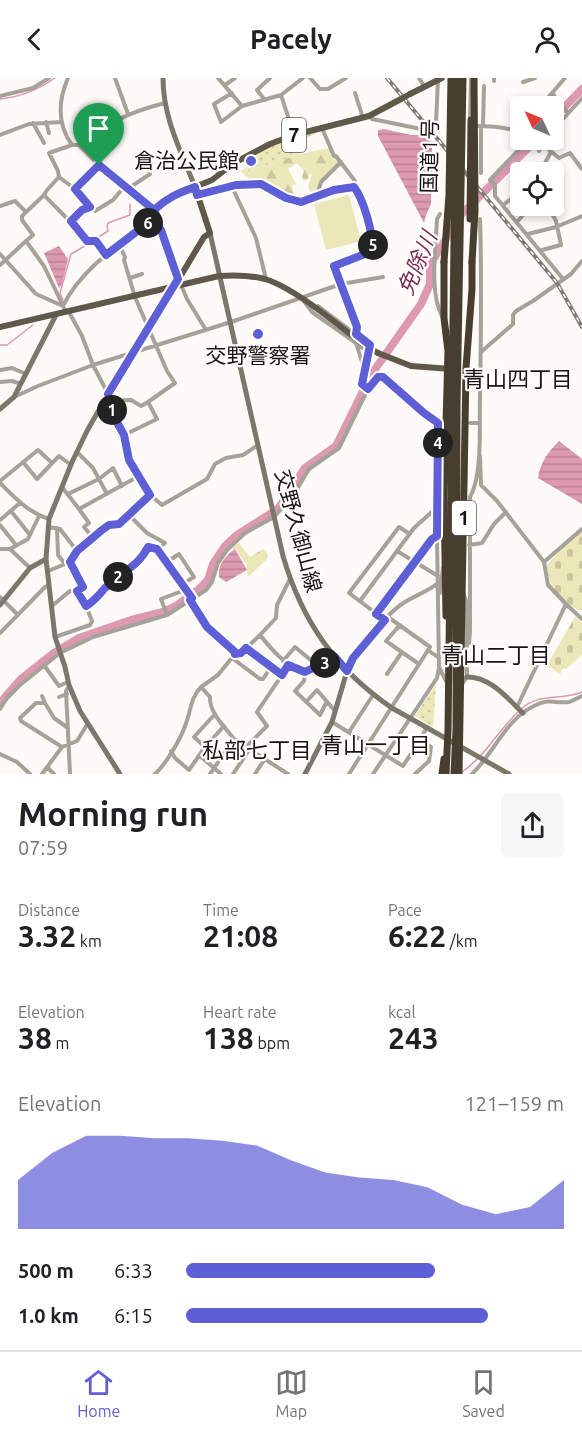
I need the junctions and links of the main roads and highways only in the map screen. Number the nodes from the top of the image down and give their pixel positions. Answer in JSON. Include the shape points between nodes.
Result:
{"nodes":[{"id":1,"x":449,"y":78,"type":"edge"},
{"id":2,"x":456,"y":78,"type":"edge"},
{"id":3,"x":463,"y":78,"type":"edge"},
{"id":4,"x":472,"y":78,"type":"edge"},
{"id":5,"x":434,"y":81,"type":"edge"},
{"id":6,"x":178,"y":284,"type":"junction"},
{"id":7,"x":0,"y":327,"type":"edge"},
{"id":8,"x":466,"y":368,"type":"junction"},
{"id":9,"x":447,"y":370,"type":"junction"},
{"id":10,"x":444,"y":774,"type":"edge"},
{"id":11,"x":454,"y":774,"type":"edge"},
{"id":12,"x":459,"y":774,"type":"edge"}],
"edges":[{"from":1,"to":9,"type":"highway","number":"1","bridge":true,"via":[[449,195],[444,262]]},
{"from":2,"to":10,"type":"highway","bridge":true,"via":[[448,731]]},
{"from":3,"to":11,"type":"highway","bridge":true},
{"from":4,"to":8,"type":"highway","number":"1","bridge":true,"via":[[472,289]]},
{"from":5,"to":6,"type":"main road","number":"7","bridge":true,"via":[[366,117],[294,135],[256,150],[196,191],[210,233]]},
{"from":6,"to":7,"type":"main road"},
{"from":6,"to":9,"type":"main road","bridge":true,"via":[[219,276],[266,279],[302,300],[367,349],[422,368]]},
{"from":8,"to":9,"type":"main road"},
{"from":8,"to":12,"type":"highway","number":"1","via":[[467,545],[462,592]]},
{"from":9,"to":10,"type":"highway","number":"1","via":[[442,546],[446,557]]}]}
